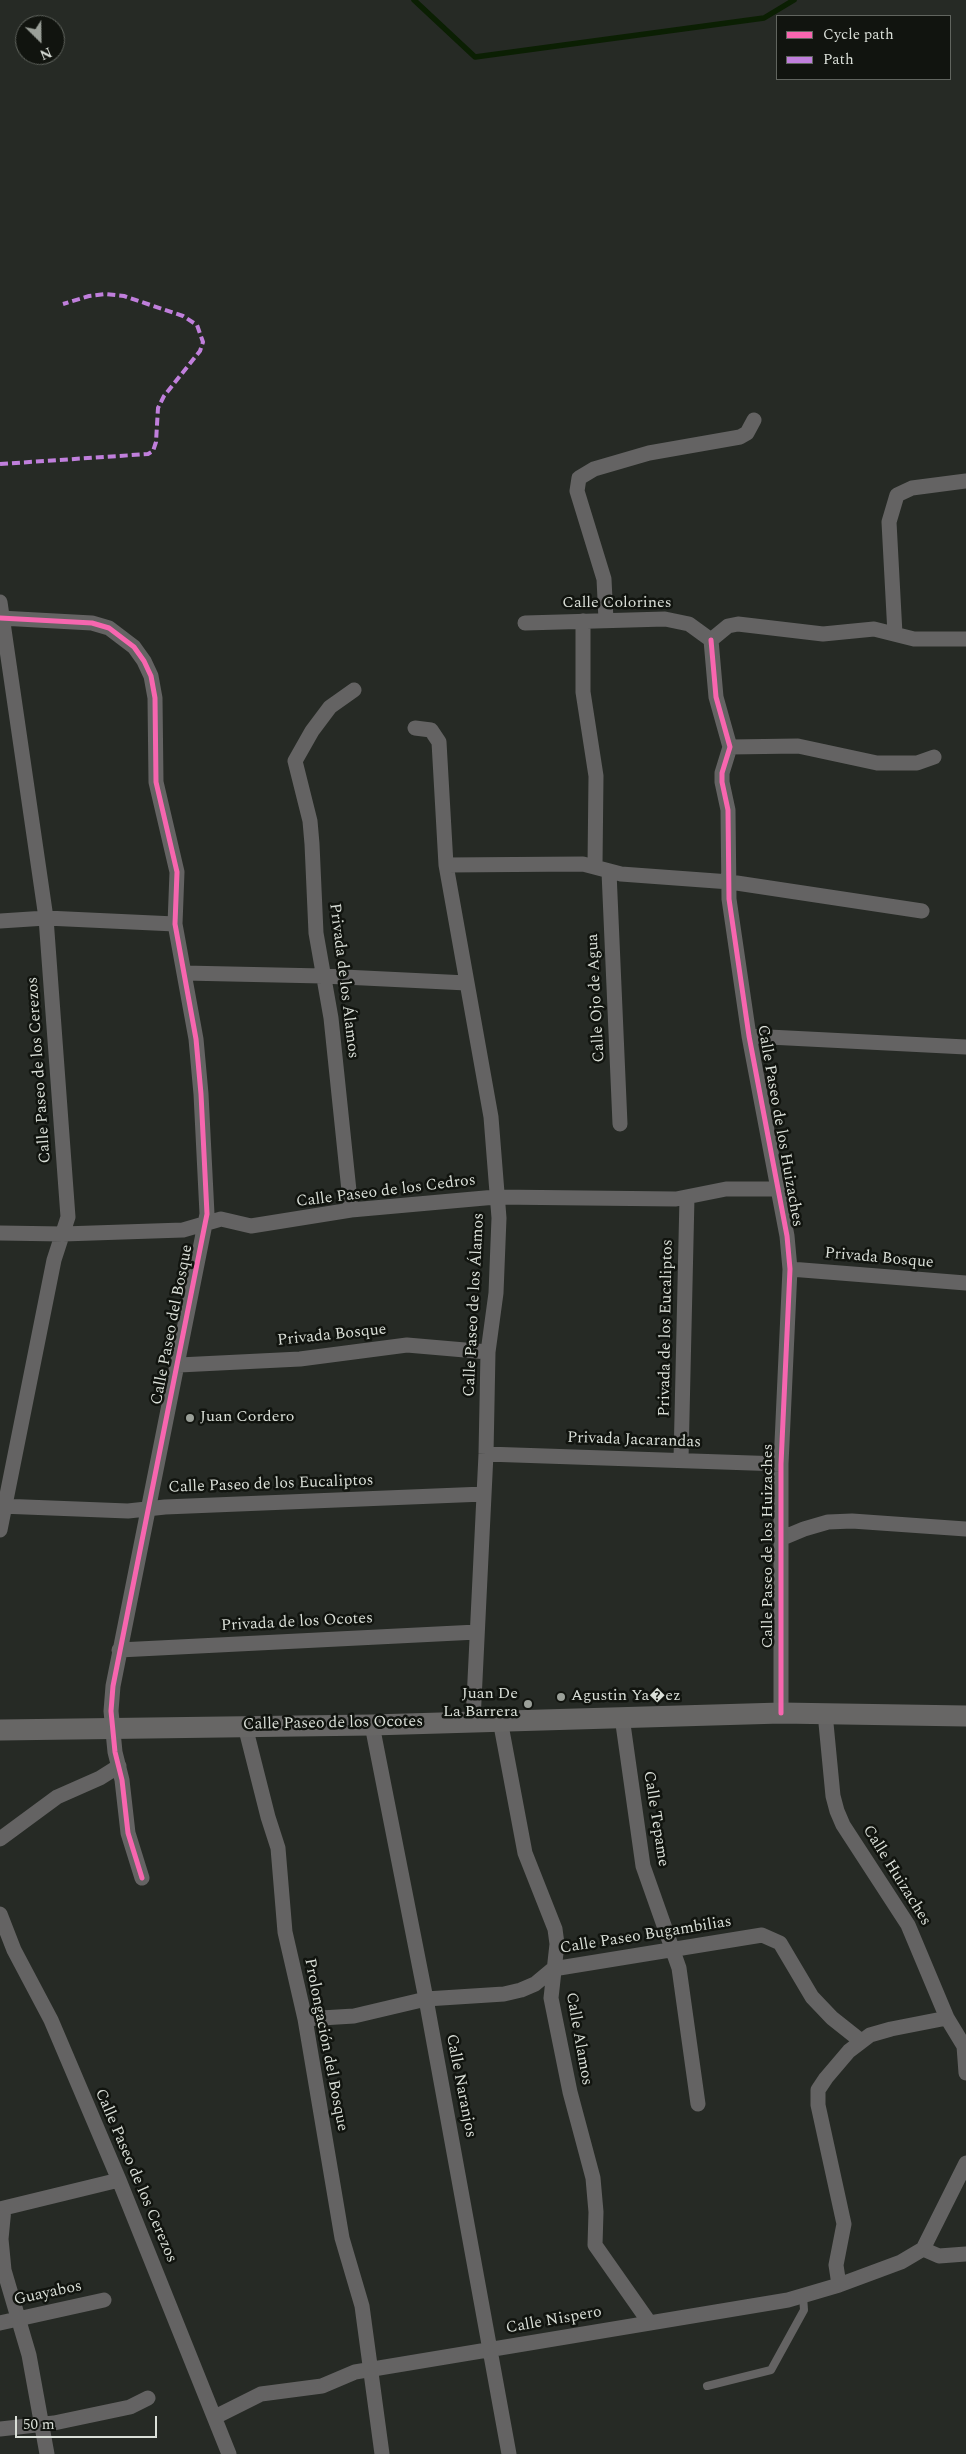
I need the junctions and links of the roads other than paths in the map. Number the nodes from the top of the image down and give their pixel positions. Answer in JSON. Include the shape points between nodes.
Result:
{"nodes":[{"id":1,"x":754,"y":420,"type":"dead end"},
{"id":2,"x":966,"y":481,"type":"edge"},
{"id":3,"x":0,"y":602,"type":"edge"},
{"id":4,"x":1,"y":618,"type":"edge"},
{"id":5,"x":583,"y":620,"type":"junction"},
{"id":6,"x":606,"y":620,"type":"junction"},
{"id":7,"x":524,"y":623,"type":"dead end"},
{"id":8,"x":895,"y":634,"type":"junction"},
{"id":9,"x":966,"y":639,"type":"edge"},
{"id":10,"x":711,"y":640,"type":"junction"},
{"id":11,"x":354,"y":690,"type":"dead end"},
{"id":12,"x":415,"y":728,"type":"dead end"},
{"id":13,"x":730,"y":748,"type":"junction"},
{"id":14,"x":934,"y":757,"type":"dead end"},
{"id":15,"x":446,"y":866,"type":"junction"},
{"id":16,"x":602,"y":868,"type":"junction"},
{"id":17,"x":730,"y":882,"type":"junction"},
{"id":18,"x":922,"y":910,"type":"dead end"},
{"id":19,"x":46,"y":918,"type":"junction"},
{"id":20,"x":0,"y":921,"type":"edge"},
{"id":21,"x":174,"y":924,"type":"junction"},
{"id":22,"x":184,"y":973,"type":"junction"},
{"id":23,"x":323,"y":976,"type":"junction"},
{"id":24,"x":468,"y":983,"type":"junction"},
{"id":25,"x":749,"y":1036,"type":"junction"},
{"id":26,"x":966,"y":1047,"type":"edge"},
{"id":27,"x":620,"y":1124,"type":"dead end"},
{"id":28,"x":778,"y":1189,"type":"junction"},
{"id":29,"x":496,"y":1197,"type":"junction"},
{"id":30,"x":687,"y":1197,"type":"junction"},
{"id":31,"x":350,"y":1210,"type":"junction"},
{"id":32,"x":206,"y":1224,"type":"junction"},
{"id":33,"x":0,"y":1233,"type":"edge"},
{"id":34,"x":63,"y":1234,"type":"junction"},
{"id":35,"x":790,"y":1269,"type":"junction"},
{"id":36,"x":966,"y":1283,"type":"edge"},
{"id":37,"x":488,"y":1352,"type":"junction"},
{"id":38,"x":178,"y":1365,"type":"junction"},
{"id":39,"x":486,"y":1454,"type":"junction"},
{"id":40,"x":681,"y":1460,"type":"junction"},
{"id":41,"x":781,"y":1464,"type":"junction"},
{"id":42,"x":484,"y":1494,"type":"junction"},
{"id":43,"x":2,"y":1506,"type":"edge"},
{"id":44,"x":147,"y":1509,"type":"junction"},
{"id":45,"x":966,"y":1529,"type":"edge"},
{"id":46,"x":0,"y":1530,"type":"edge"},
{"id":47,"x":780,"y":1540,"type":"junction"},
{"id":48,"x":477,"y":1632,"type":"junction"},
{"id":49,"x":119,"y":1650,"type":"junction"},
{"id":50,"x":781,"y":1713,"type":"junction"},
{"id":51,"x":826,"y":1713,"type":"junction"},
{"id":52,"x":966,"y":1716,"type":"edge"},
{"id":53,"x":622,"y":1717,"type":"junction"},
{"id":54,"x":500,"y":1720,"type":"junction"},
{"id":55,"x":473,"y":1721,"type":"junction"},
{"id":56,"x":372,"y":1725,"type":"junction"},
{"id":57,"x":245,"y":1726,"type":"junction"},
{"id":58,"x":112,"y":1728,"type":"junction"},
{"id":59,"x":0,"y":1730,"type":"edge"},
{"id":60,"x":119,"y":1766,"type":"junction"},
{"id":61,"x":0,"y":1839,"type":"edge"},
{"id":62,"x":142,"y":1878,"type":"dead end"},
{"id":63,"x":0,"y":1914,"type":"edge"},
{"id":64,"x":674,"y":1950,"type":"junction"},
{"id":65,"x":554,"y":1969,"type":"junction"},
{"id":66,"x":426,"y":1999,"type":"junction"},
{"id":67,"x":948,"y":2018,"type":"junction"},
{"id":68,"x":305,"y":2019,"type":"junction"},
{"id":69,"x":962,"y":2031,"type":"edge"},
{"id":70,"x":861,"y":2040,"type":"junction"},
{"id":71,"x":966,"y":2073,"type":"edge"},
{"id":72,"x":698,"y":2104,"type":"dead end"},
{"id":73,"x":966,"y":2163,"type":"edge"},
{"id":74,"x":119,"y":2180,"type":"junction"},
{"id":75,"x":2,"y":2208,"type":"edge"},
{"id":76,"x":923,"y":2249,"type":"junction"},
{"id":77,"x":966,"y":2254,"type":"edge"},
{"id":78,"x":839,"y":2285,"type":"junction"},
{"id":79,"x":803,"y":2296,"type":"junction"},
{"id":80,"x":104,"y":2300,"type":"dead end"},
{"id":81,"x":17,"y":2319,"type":"junction"},
{"id":82,"x":649,"y":2322,"type":"junction"},
{"id":83,"x":0,"y":2323,"type":"edge"},
{"id":84,"x":491,"y":2350,"type":"junction"},
{"id":85,"x":371,"y":2371,"type":"junction"},
{"id":86,"x":707,"y":2386,"type":"dead end"},
{"id":87,"x":148,"y":2398,"type":"dead end"},
{"id":88,"x":215,"y":2417,"type":"junction"},
{"id":89,"x":42,"y":2425,"type":"junction"},
{"id":90,"x":0,"y":2429,"type":"edge"},
{"id":91,"x":47,"y":2454,"type":"edge"},
{"id":92,"x":229,"y":2454,"type":"edge"},
{"id":93,"x":382,"y":2454,"type":"edge"},
{"id":94,"x":509,"y":2454,"type":"edge"}],
"edges":[{"from":1,"to":6,"type":"street","via":[[740,437],[608,464],[582,475],[576,482],[576,492],[604,579]]},
{"from":2,"to":8,"type":"street","via":[[912,488],[897,495],[889,522]]},
{"from":3,"to":4,"type":"street","name":"Calle Paseo de los Cerezos"},
{"from":4,"to":19,"type":"street","name":"Calle Paseo de los Cerezos"},
{"from":4,"to":21,"type":"street","name":"Calle Paseo del Bosque","via":[[92,623],[109,628],[134,647],[144,661],[155,698],[156,782],[177,872]]},
{"from":5,"to":6,"type":"street","name":"Calle Colorines"},
{"from":5,"to":7,"type":"street","name":"Calle Colorines"},
{"from":5,"to":16,"type":"street","name":"Calle Ojo de Agua","via":[[582,692],[596,776]]},
{"from":6,"to":10,"type":"street","name":"Calle Colorines","via":[[678,620]]},
{"from":8,"to":9,"type":"street","via":[[914,639]]},
{"from":8,"to":10,"type":"street","via":[[874,630],[822,634],[738,624],[728,626]]},
{"from":10,"to":13,"type":"street","via":[[716,698]]},
{"from":11,"to":23,"type":"street","name":"Privada de los Álamos","via":[[330,707],[294,761],[310,821],[316,933]]},
{"from":12,"to":15,"type":"street","name":"Calle Paseo de los Álamos","via":[[431,730],[438,737]]},
{"from":13,"to":14,"type":"street","via":[[806,747],[877,764],[917,763]]},
{"from":13,"to":17,"type":"street","name":"Calle Paseo de los Huizaches","via":[[722,773],[728,810]]},
{"from":15,"to":16,"type":"street","via":[[583,864]]},
{"from":15,"to":24,"type":"street","name":"Calle Paseo de los Álamos"},
{"from":16,"to":17,"type":"street"},
{"from":16,"to":27,"type":"street","name":"Calle Ojo de Agua"},
{"from":17,"to":18,"type":"street"},
{"from":17,"to":25,"type":"street","name":"Calle Paseo de los Huizaches","via":[[729,899]]},
{"from":19,"to":20,"type":"street"},
{"from":19,"to":21,"type":"street"},
{"from":19,"to":34,"type":"street","name":"Calle Paseo de los Cerezos","via":[[68,1217]]},
{"from":21,"to":22,"type":"street","name":"Calle Paseo del Bosque"},
{"from":22,"to":23,"type":"street"},
{"from":22,"to":32,"type":"street","name":"Calle Paseo del Bosque","via":[[196,1039],[201,1094],[208,1202]]},
{"from":23,"to":24,"type":"street"},
{"from":23,"to":31,"type":"street","name":"Privada de los Álamos","via":[[331,1018]]},
{"from":24,"to":29,"type":"street","name":"Calle Paseo de los Álamos","via":[[491,1117]]},
{"from":25,"to":26,"type":"street"},
{"from":25,"to":28,"type":"street","name":"Calle Paseo de los Huizaches"},
{"from":28,"to":30,"type":"street","name":"Calle Paseo de los Cedros","via":[[726,1189]]},
{"from":28,"to":35,"type":"street","name":"Calle Paseo de los Huizaches"},
{"from":29,"to":30,"type":"street","name":"Calle Paseo de los Cedros"},
{"from":29,"to":31,"type":"street","name":"Calle Paseo de los Cedros"},
{"from":29,"to":37,"type":"street","name":"Calle Paseo de los Álamos","via":[[499,1234],[496,1293]]},
{"from":30,"to":40,"type":"street","name":"Privada de los Eucaliptos"},
{"from":31,"to":32,"type":"street","name":"Calle Paseo de los Cedros","via":[[251,1226],[222,1219]]},
{"from":32,"to":34,"type":"street","name":"Calle Paseo de los Cedros","via":[[183,1230]]},
{"from":32,"to":38,"type":"street","name":"Calle Paseo del Bosque"},
{"from":33,"to":34,"type":"street","name":"Calle Paseo de los Cedros"},
{"from":34,"to":43,"type":"street","name":"Calle Paseo de los Cerezos","via":[[54,1260]]},
{"from":35,"to":36,"type":"street","name":"Privada Bosque"},
{"from":35,"to":41,"type":"street","name":"Calle Paseo de los Huizaches"},
{"from":37,"to":38,"type":"street","name":"Privada Bosque","via":[[407,1345],[300,1358]]},
{"from":37,"to":39,"type":"street","name":"Calle Paseo de los Álamos"},
{"from":38,"to":44,"type":"street","name":"Calle Paseo del Bosque"},
{"from":39,"to":40,"type":"street","name":"Privada Jacarandas"},
{"from":39,"to":42,"type":"street","name":"Calle Paseo de los Álamos"},
{"from":40,"to":41,"type":"street","name":"Privada Jacarandas"},
{"from":41,"to":47,"type":"street","name":"Calle Paseo de los Huizaches"},
{"from":42,"to":44,"type":"street","name":"Calle Paseo de los Eucaliptos"},
{"from":42,"to":48,"type":"street","name":"Calle Paseo de los Álamos"},
{"from":43,"to":44,"type":"street","name":"Calle Paseo de los Eucaliptos"},
{"from":43,"to":46,"type":"street","name":"Calle Paseo de los Cerezos"},
{"from":44,"to":49,"type":"street","name":"Calle Paseo del Bosque"},
{"from":45,"to":47,"type":"street","via":[[828,1522]]},
{"from":47,"to":50,"type":"street","name":"Calle Paseo de los Huizaches"},
{"from":48,"to":49,"type":"street","name":"Privada de los Ocotes"},
{"from":48,"to":55,"type":"street","name":"Calle Paseo de los Álamos"},
{"from":49,"to":58,"type":"street","name":"Calle Paseo del Bosque","via":[[113,1686]]},
{"from":50,"to":51,"type":"street","name":"Calle Paseo de los Ocotes"},
{"from":50,"to":53,"type":"street","name":"Calle Paseo de los Ocotes"},
{"from":51,"to":52,"type":"street","name":"Calle Paseo de los Ocotes"},
{"from":51,"to":67,"type":"street","name":"Calle Huizaches","via":[[833,1796],[843,1825],[908,1925]]},
{"from":53,"to":54,"type":"street","name":"Calle Paseo de los Ocotes"},
{"from":53,"to":64,"type":"street","name":"Calle Tepame","via":[[643,1866]]},
{"from":54,"to":55,"type":"street","name":"Calle Paseo de los Ocotes"},
{"from":54,"to":65,"type":"street","name":"Calle Alamos","via":[[525,1853],[555,1929]]},
{"from":55,"to":56,"type":"street","name":"Calle Paseo de los Ocotes"},
{"from":56,"to":57,"type":"street","name":"Calle Paseo de los Ocotes"},
{"from":56,"to":66,"type":"street","name":"Calle Naranjos"},
{"from":57,"to":58,"type":"street","name":"Calle Paseo de los Ocotes"},
{"from":57,"to":68,"type":"street","name":"Prolongación del Bosque","via":[[278,1848],[285,1932]]},
{"from":58,"to":59,"type":"street","name":"Calle Paseo de los Ocotes"},
{"from":58,"to":60,"type":"street","name":"Calle Paseo del Bosque"},
{"from":60,"to":61,"type":"street","via":[[105,1776],[57,1797]]},
{"from":60,"to":62,"type":"street","name":"Calle Paseo del Bosque","via":[[128,1833]]},
{"from":63,"to":74,"type":"street","name":"Calle Paseo de los Cerezos","via":[[14,1950],[51,2020]]},
{"from":64,"to":65,"type":"street","name":"Calle Paseo Bugambilias"},
{"from":64,"to":70,"type":"street","name":"Calle Paseo Bugambilias","via":[[762,1935],[780,1943],[816,2001]]},
{"from":64,"to":72,"type":"street","name":"Calle Tepame"},
{"from":65,"to":66,"type":"street","name":"Calle Paseo Bugambilias","via":[[522,1990]]},
{"from":65,"to":82,"type":"street","name":"Calle Alamos","via":[[551,1998],[570,2092],[593,2178],[595,2245]]},
{"from":66,"to":68,"type":"street","name":"Calle Paseo Bugambilias","via":[[354,2016]]},
{"from":66,"to":84,"type":"street","name":"Calle Naranjos"},
{"from":67,"to":69,"type":"street","name":"Calle Huizaches"},
{"from":67,"to":70,"type":"street","via":[[891,2029]]},
{"from":68,"to":85,"type":"street","name":"Prolongación del Bosque","via":[[342,2238],[362,2306]]},
{"from":69,"to":71,"type":"street","name":"Calle Huizaches"},
{"from":70,"to":78,"type":"street","via":[[818,2090],[818,2105],[844,2224],[836,2265]]},
{"from":73,"to":76,"type":"street"},
{"from":74,"to":75,"type":"street"},
{"from":74,"to":88,"type":"street","name":"Calle Paseo de los Cerezos"},
{"from":75,"to":81,"type":"street","via":[[2,2252]]},
{"from":76,"to":77,"type":"street","via":[[940,2256]]},
{"from":76,"to":78,"type":"street","name":"Calle Nispero","via":[[901,2262]]},
{"from":78,"to":79,"type":"street","name":"Calle Nispero"},
{"from":79,"to":82,"type":"street","name":"Calle Nispero"},
{"from":79,"to":86,"type":"lane","via":[[804,2310],[771,2370]]},
{"from":80,"to":81,"type":"street","name":"Guayabos"},
{"from":81,"to":83,"type":"street","name":"Guayabos"},
{"from":81,"to":89,"type":"street","via":[[29,2355]]},
{"from":82,"to":84,"type":"street","name":"Calle Nispero"},
{"from":84,"to":85,"type":"street","name":"Calle Nispero"},
{"from":84,"to":94,"type":"street","name":"Calle Naranjos"},
{"from":85,"to":88,"type":"street","name":"Calle Nispero","via":[[355,2372],[322,2386],[261,2394]]},
{"from":85,"to":93,"type":"street","name":"Prolongación del Bosque"},
{"from":87,"to":89,"type":"street","via":[[130,2407]]},
{"from":88,"to":92,"type":"street","name":"Calle Paseo de los Cerezos"},
{"from":89,"to":90,"type":"street"},
{"from":89,"to":91,"type":"street"}]}
